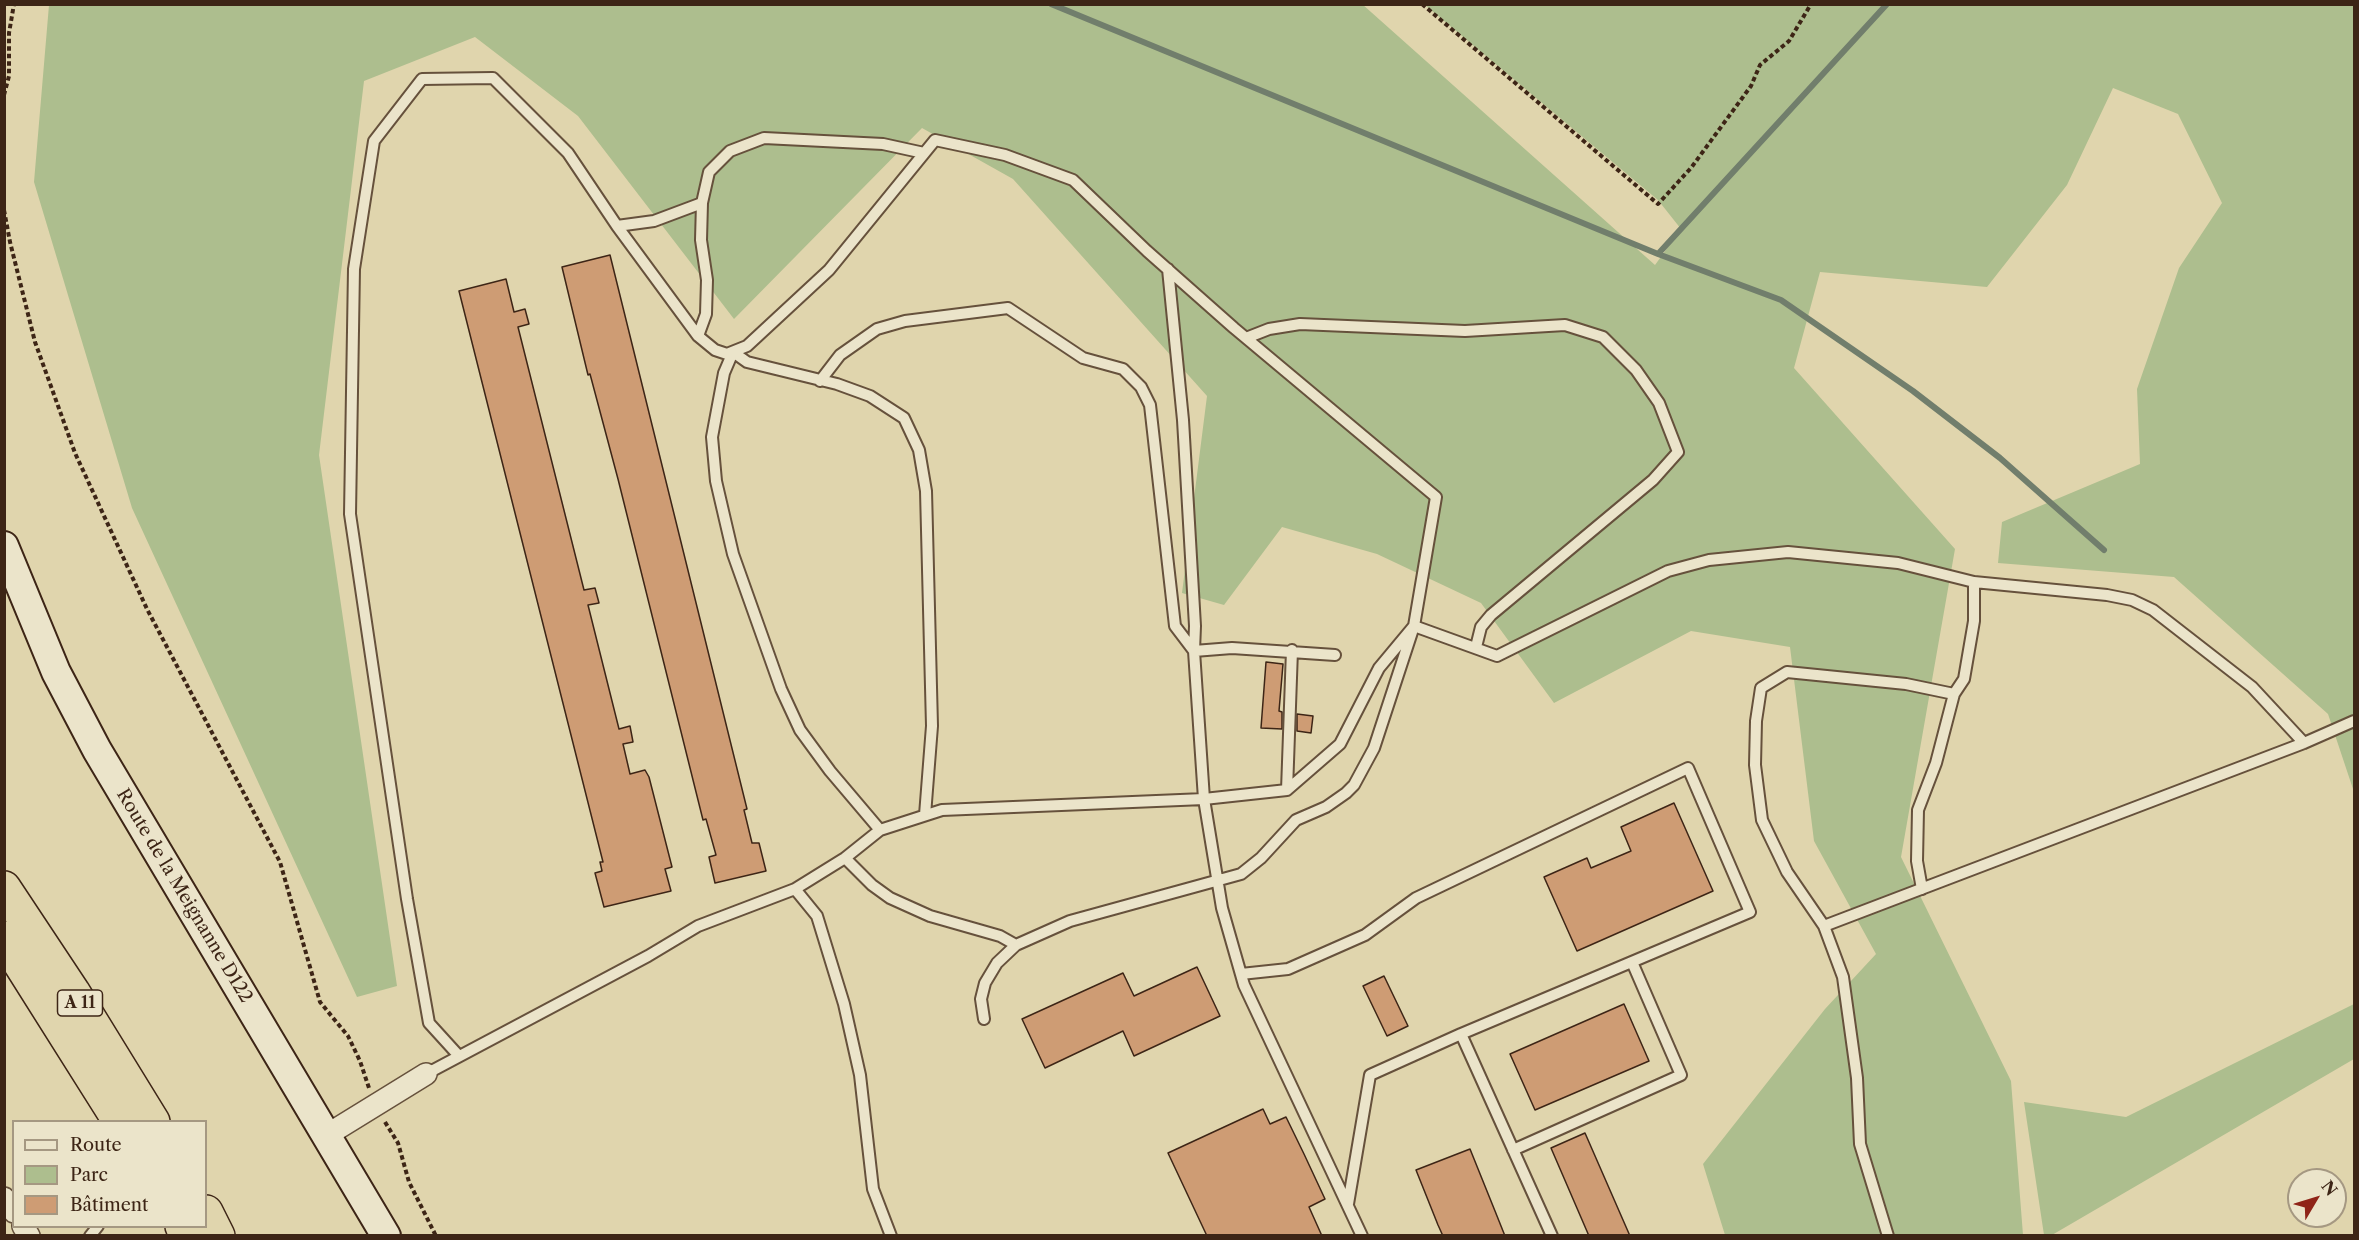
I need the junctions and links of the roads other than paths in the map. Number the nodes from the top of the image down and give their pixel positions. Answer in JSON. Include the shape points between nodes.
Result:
{"nodes":[{"id":1,"x":924,"y":153,"type":"junction"},
{"id":2,"x":702,"y":203,"type":"junction"},
{"id":3,"x":617,"y":226,"type":"junction"},
{"id":4,"x":1168,"y":269,"type":"junction"},
{"id":5,"x":698,"y":336,"type":"junction"},
{"id":6,"x":1246,"y":338,"type":"junction"},
{"id":7,"x":733,"y":352,"type":"junction"},
{"id":8,"x":820,"y":381,"type":"junction"},
{"id":9,"x":4,"y":546,"type":"edge"},
{"id":10,"x":1974,"y":582,"type":"junction"},
{"id":11,"x":1414,"y":626,"type":"junction"},
{"id":12,"x":1476,"y":647,"type":"junction"},
{"id":13,"x":1194,"y":651,"type":"junction"},
{"id":14,"x":1292,"y":651,"type":"junction"},
{"id":15,"x":1335,"y":655,"type":"dead end"},
{"id":16,"x":1954,"y":694,"type":"junction"},
{"id":17,"x":2355,"y":721,"type":"edge"},
{"id":18,"x":2304,"y":743,"type":"junction"},
{"id":19,"x":1287,"y":790,"type":"junction"},
{"id":20,"x":1204,"y":799,"type":"junction"},
{"id":21,"x":925,"y":815,"type":"junction"},
{"id":22,"x":880,"y":830,"type":"junction"},
{"id":23,"x":845,"y":858,"type":"junction"},
{"id":24,"x":1216,"y":881,"type":"junction"},
{"id":25,"x":4,"y":888,"type":"edge"},
{"id":26,"x":795,"y":889,"type":"junction"},
{"id":27,"x":1922,"y":889,"type":"junction"},
{"id":28,"x":1824,"y":926,"type":"junction"},
{"id":29,"x":4,"y":938,"type":"edge"},
{"id":30,"x":1016,"y":945,"type":"junction"},
{"id":31,"x":1632,"y":962,"type":"junction"},
{"id":32,"x":1241,"y":974,"type":"junction"},
{"id":33,"x":984,"y":1019,"type":"dead end"},
{"id":34,"x":1461,"y":1034,"type":"junction"},
{"id":35,"x":459,"y":1056,"type":"junction"},
{"id":36,"x":426,"y":1074,"type":"joint"},
{"id":37,"x":119,"y":1120,"type":"edge"},
{"id":38,"x":152,"y":1120,"type":"edge"},
{"id":39,"x":327,"y":1135,"type":"junction"},
{"id":40,"x":1513,"y":1150,"type":"junction"},
{"id":41,"x":1348,"y":1204,"type":"junction"},
{"id":42,"x":207,"y":1214,"type":"edge"},
{"id":43,"x":218,"y":1236,"type":"edge"},
{"id":44,"x":386,"y":1236,"type":"edge"},
{"id":45,"x":891,"y":1236,"type":"edge"},
{"id":46,"x":1362,"y":1236,"type":"edge"},
{"id":47,"x":1552,"y":1236,"type":"edge"},
{"id":48,"x":1888,"y":1236,"type":"edge"}],
"edges":[{"from":1,"to":2,"type":"lane","via":[[884,144],[764,138],[729,151],[710,172]]},
{"from":1,"to":4,"type":"lane","via":[[935,140],[1005,155],[1073,180]]},
{"from":1,"to":7,"type":"lane","via":[[829,270],[747,346]]},
{"from":2,"to":3,"type":"lane","via":[[654,220]]},
{"from":2,"to":5,"type":"lane","via":[[706,314]]},
{"from":3,"to":5,"type":"lane"},
{"from":3,"to":35,"type":"lane","via":[[568,153],[493,78],[422,79],[374,141],[354,269],[350,514],[429,1023]]},
{"from":4,"to":6,"type":"lane"},
{"from":4,"to":13,"type":"lane","via":[[1183,420]]},
{"from":5,"to":7,"type":"lane","via":[[715,350]]},
{"from":6,"to":11,"type":"lane","via":[[1436,497]]},
{"from":6,"to":12,"type":"lane","via":[[1300,324],[1465,331],[1565,325],[1603,337],[1636,370],[1659,403],[1678,452],[1653,480],[1491,615],[1481,627]]},
{"from":7,"to":8,"type":"lane","via":[[747,362]]},
{"from":7,"to":22,"type":"lane","via":[[724,373],[712,437],[716,481],[733,554],[781,689],[800,730]]},
{"from":8,"to":13,"type":"lane","via":[[840,355],[878,329],[905,321],[1008,308],[1083,358],[1123,369],[1142,387],[1150,405],[1175,626]]},
{"from":8,"to":21,"type":"lane","via":[[870,396],[904,418],[919,450],[926,491],[932,726]]},
{"from":9,"to":39,"type":"street","name":"Route de la Meignanne D122","via":[[56,672],[97,750]]},
{"from":10,"to":12,"type":"lane","via":[[1898,563],[1788,552],[1709,560],[1668,572],[1497,656]]},
{"from":10,"to":16,"type":"lane","via":[[1971,646],[1964,680]]},
{"from":10,"to":18,"type":"lane","via":[[2107,595],[2153,610],[2252,687]]},
{"from":11,"to":12,"type":"lane"},
{"from":11,"to":19,"type":"lane","via":[[1379,668],[1340,744]]},
{"from":11,"to":24,"type":"lane","via":[[1374,748],[1354,785],[1335,802],[1296,820],[1250,869]]},
{"from":13,"to":14,"type":"lane"},
{"from":13,"to":20,"type":"lane"},
{"from":14,"to":15,"type":"lane"},
{"from":14,"to":19,"type":"lane"},
{"from":16,"to":27,"type":"lane","via":[[1936,763],[1918,810],[1917,861]]},
{"from":16,"to":28,"type":"lane","via":[[1906,684],[1786,672],[1761,688],[1755,765],[1762,820],[1787,872]]},
{"from":17,"to":18,"type":"lane"},
{"from":18,"to":27,"type":"lane"},
{"from":19,"to":20,"type":"lane"},
{"from":20,"to":21,"type":"lane","via":[[942,810]]},
{"from":20,"to":24,"type":"lane"},
{"from":21,"to":22,"type":"lane"},
{"from":22,"to":23,"type":"lane"},
{"from":23,"to":26,"type":"lane"},
{"from":23,"to":30,"type":"lane","via":[[890,898]]},
{"from":24,"to":30,"type":"lane","via":[[1070,921]]},
{"from":24,"to":32,"type":"lane"},
{"from":25,"to":38,"type":"highway","number":"A 11"},
{"from":26,"to":35,"type":"lane","via":[[698,926]]},
{"from":26,"to":45,"type":"lane","via":[[817,916],[844,1004],[860,1075],[873,1189]]},
{"from":27,"to":28,"type":"lane"},
{"from":28,"to":48,"type":"lane","via":[[1843,977],[1850,1016],[1860,1144]]},
{"from":29,"to":37,"type":"highway","number":"A 11"},
{"from":30,"to":33,"type":"lane","via":[[997,963],[985,982],[981,999]]},
{"from":31,"to":32,"type":"lane","via":[[1750,912],[1688,768],[1416,898],[1365,935],[1288,969]]},
{"from":31,"to":34,"type":"lane"},
{"from":31,"to":40,"type":"lane","via":[[1681,1075]]},
{"from":32,"to":41,"type":"lane"},
{"from":34,"to":40,"type":"lane"},
{"from":34,"to":41,"type":"lane","via":[[1370,1075]]},
{"from":35,"to":36,"type":"lane"},
{"from":36,"to":39,"type":"street"},
{"from":39,"to":44,"type":"street","name":"Route de la Meignanne D122"},
{"from":40,"to":47,"type":"lane"},
{"from":41,"to":46,"type":"lane"},
{"from":42,"to":43,"type":"highway"}]}
